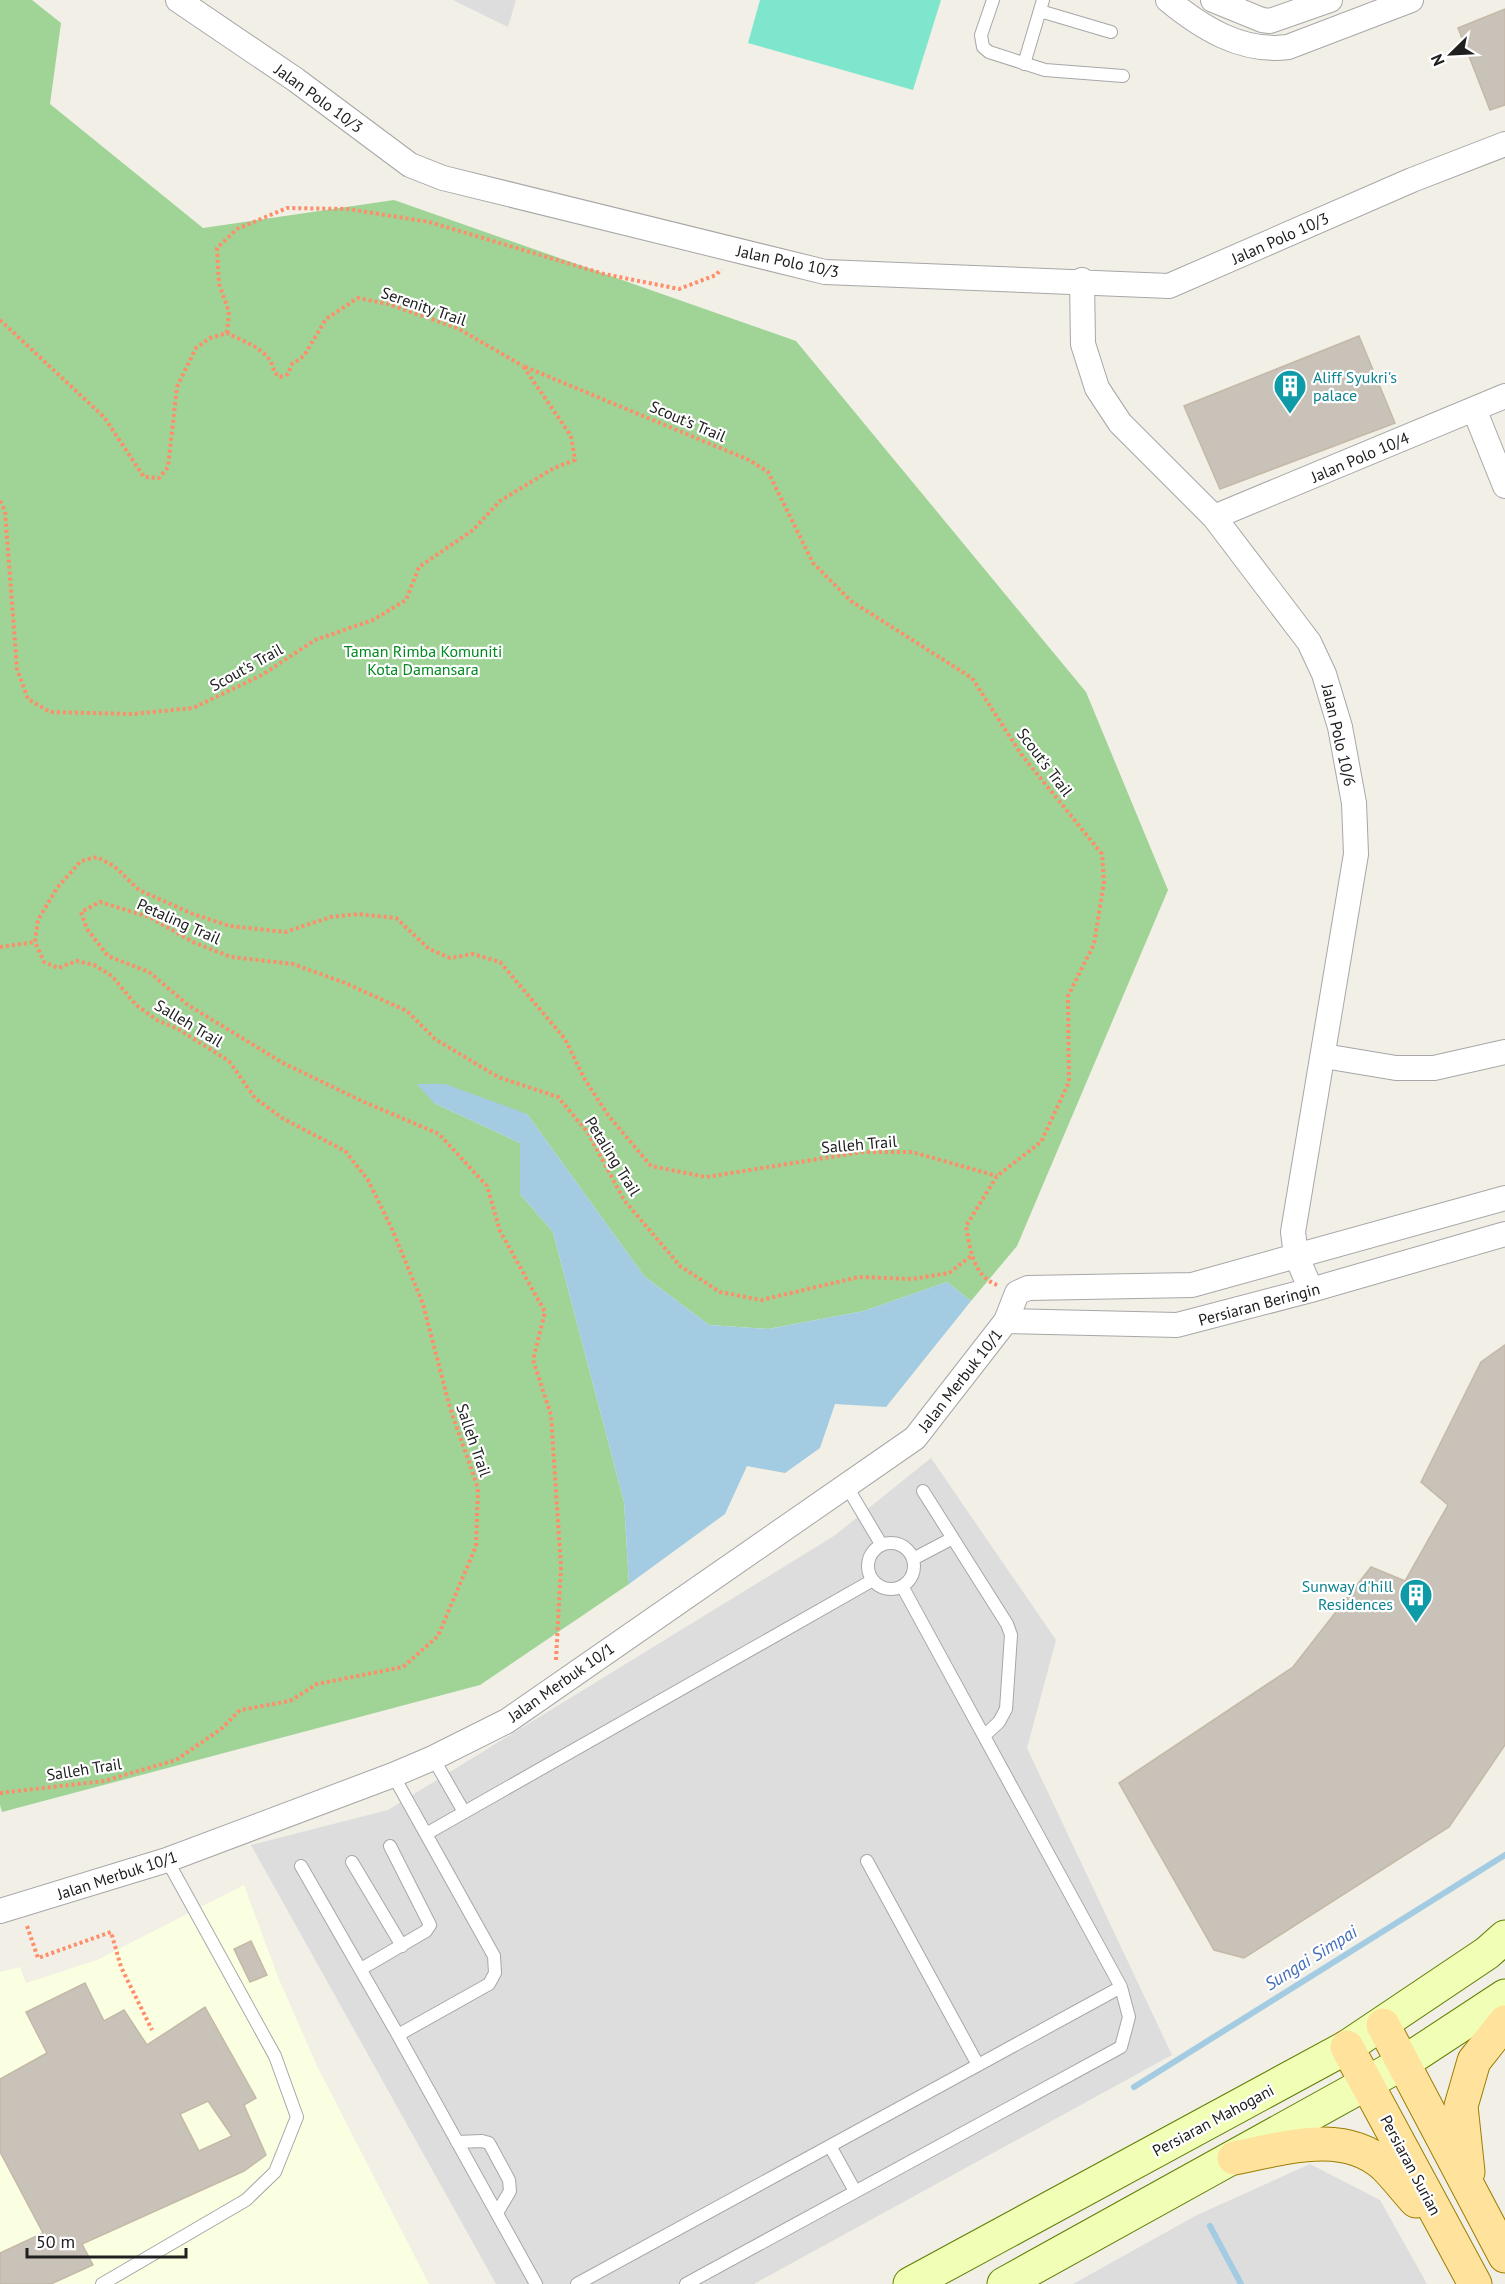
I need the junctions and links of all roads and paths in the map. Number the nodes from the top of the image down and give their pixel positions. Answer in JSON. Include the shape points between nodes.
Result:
{"nodes":[{"id":1,"x":178,"y":0,"type":"edge"},
{"id":2,"x":993,"y":0,"type":"edge"},
{"id":3,"x":1168,"y":0,"type":"edge"},
{"id":4,"x":1213,"y":0,"type":"edge"},
{"id":5,"x":1330,"y":0,"type":"edge"},
{"id":6,"x":1411,"y":0,"type":"edge"},
{"id":7,"x":1042,"y":5,"type":"edge"},
{"id":8,"x":1368,"y":7,"type":"edge"},
{"id":9,"x":1111,"y":32,"type":"dead end"},
{"id":10,"x":1024,"y":64,"type":"junction"},
{"id":11,"x":1123,"y":76,"type":"dead end"},
{"id":12,"x":1505,"y":144,"type":"edge"},
{"id":13,"x":736,"y":250,"type":"junction"},
{"id":14,"x":1082,"y":280,"type":"junction"},
{"id":15,"x":0,"y":320,"type":"edge"},
{"id":16,"x":227,"y":333,"type":"junction"},
{"id":17,"x":523,"y":366,"type":"junction"},
{"id":18,"x":1505,"y":396,"type":"edge"},
{"id":19,"x":1474,"y":409,"type":"junction"},
{"id":20,"x":1505,"y":486,"type":"edge"},
{"id":21,"x":0,"y":501,"type":"edge"},
{"id":22,"x":1214,"y":517,"type":"junction"},
{"id":23,"x":36,"y":942,"type":"junction"},
{"id":24,"x":0,"y":947,"type":"edge"},
{"id":25,"x":1505,"y":1052,"type":"edge"},
{"id":26,"x":1324,"y":1056,"type":"junction"},
{"id":27,"x":997,"y":1176,"type":"junction"},
{"id":28,"x":1505,"y":1198,"type":"edge"},
{"id":29,"x":1505,"y":1234,"type":"edge"},
{"id":30,"x":1294,"y":1243,"type":"junction"},
{"id":31,"x":972,"y":1257,"type":"junction"},
{"id":32,"x":1311,"y":1290,"type":"junction"},
{"id":33,"x":1017,"y":1293,"type":"junction"},
{"id":34,"x":1006,"y":1320,"type":"junction"},
{"id":35,"x":846,"y":1485,"type":"junction"},
{"id":36,"x":923,"y":1491,"type":"dead end"},
{"id":37,"x":951,"y":1539,"type":"junction"},
{"id":38,"x":881,"y":1544,"type":"junction"},
{"id":39,"x":913,"y":1558,"type":"junction"},
{"id":40,"x":873,"y":1580,"type":"junction"},
{"id":41,"x":902,"y":1586,"type":"junction"},
{"id":42,"x":554,"y":1688,"type":"junction"},
{"id":43,"x":984,"y":1736,"type":"junction"},
{"id":44,"x":433,"y":1758,"type":"junction"},
{"id":45,"x":393,"y":1775,"type":"junction"},
{"id":46,"x":0,"y":1793,"type":"edge"},
{"id":47,"x":464,"y":1812,"type":"junction"},
{"id":48,"x":426,"y":1834,"type":"junction"},
{"id":49,"x":390,"y":1846,"type":"dead end"},
{"id":50,"x":167,"y":1860,"type":"junction"},
{"id":51,"x":867,"y":1861,"type":"dead end"},
{"id":52,"x":352,"y":1862,"type":"dead end"},
{"id":53,"x":301,"y":1866,"type":"dead end"},
{"id":54,"x":10,"y":1908,"type":"edge"},
{"id":55,"x":1505,"y":1937,"type":"edge"},
{"id":56,"x":402,"y":1946,"type":"junction"},
{"id":57,"x":361,"y":1969,"type":"junction"},
{"id":58,"x":1121,"y":1986,"type":"junction"},
{"id":59,"x":1505,"y":1996,"type":"edge"},
{"id":60,"x":1505,"y":2022,"type":"edge"},
{"id":61,"x":1383,"y":2025,"type":"junction"},
{"id":62,"x":152,"y":2030,"type":"dead end"},
{"id":63,"x":398,"y":2035,"type":"junction"},
{"id":64,"x":1347,"y":2047,"type":"junction"},
{"id":65,"x":1402,"y":2062,"type":"junction"},
{"id":66,"x":978,"y":2065,"type":"junction"},
{"id":67,"x":1367,"y":2083,"type":"junction"},
{"id":68,"x":457,"y":2142,"type":"junction"},
{"id":69,"x":830,"y":2146,"type":"junction"},
{"id":70,"x":1234,"y":2158,"type":"junction"},
{"id":71,"x":855,"y":2191,"type":"junction"},
{"id":72,"x":1470,"y":2191,"type":"junction"},
{"id":73,"x":497,"y":2213,"type":"junction"},
{"id":74,"x":1454,"y":2245,"type":"junction"},
{"id":75,"x":1505,"y":2256,"type":"edge"},
{"id":76,"x":102,"y":2284,"type":"edge"},
{"id":77,"x":536,"y":2284,"type":"edge"},
{"id":78,"x":577,"y":2284,"type":"edge"},
{"id":79,"x":686,"y":2284,"type":"edge"},
{"id":80,"x":910,"y":2284,"type":"edge"},
{"id":81,"x":1004,"y":2284,"type":"edge"},
{"id":82,"x":1476,"y":2284,"type":"edge"}],
"edges":[{"from":1,"to":13,"type":"street","name":"Jalan Polo 10/3","via":[[296,80],[410,165],[443,178]]},
{"from":2,"to":10,"type":"lane","via":[[981,35],[983,47]]},
{"from":3,"to":8,"type":"street","via":[[1198,25],[1256,49],[1288,47]]},
{"from":4,"to":5,"type":"street","via":[[1270,21]]},
{"from":6,"to":8,"type":"street"},
{"from":7,"to":9,"type":"lane"},
{"from":7,"to":10,"type":"lane"},
{"from":10,"to":11,"type":"lane","via":[[1045,70]]},
{"from":12,"to":14,"type":"street","name":"Jalan Polo 10/3","via":[[1412,180],[1169,286]]},
{"from":13,"to":14,"type":"street","name":"Jalan Polo 10/3","via":[[825,272]]},
{"from":13,"to":16,"type":"path","via":[[716,275],[679,289],[604,274],[429,222],[348,209],[287,208],[237,230],[217,248],[219,284],[229,312]]},
{"from":14,"to":22,"type":"street","name":"Jalan Polo 10/6","via":[[1083,344],[1097,388],[1120,423]]},
{"from":15,"to":16,"type":"path","via":[[104,417],[144,477],[159,478],[168,467],[177,387],[196,348]]},
{"from":16,"to":17,"type":"path","name":"Serenity Trail","via":[[263,351],[273,363],[274,372],[280,376],[288,374],[326,320],[358,298],[457,328]]},
{"from":17,"to":21,"type":"path","name":"Scout's Trail","via":[[571,436],[575,460],[554,468],[500,501],[473,530],[419,567],[406,600],[373,620],[315,640],[262,675],[193,708],[132,714],[50,712],[28,699],[17,669],[5,512]]},
{"from":17,"to":27,"type":"path","name":"Scout's Trail","via":[[749,460],[768,472],[813,563],[851,601],[972,678],[1021,754],[1102,854],[1104,882],[1094,944],[1068,996],[1069,1082],[1041,1142]]},
{"from":18,"to":19,"type":"street","name":"Jalan Polo 10/4"},
{"from":19,"to":20,"type":"street"},
{"from":19,"to":22,"type":"street","name":"Jalan Polo 10/4"},
{"from":22,"to":26,"type":"street","name":"Jalan Polo 10/6","via":[[1309,642],[1324,674],[1340,727],[1354,803],[1356,854]]},
{"from":23,"to":24,"type":"path"},
{"from":23,"to":27,"type":"path","name":"Salleh Trail","via":[[38,920],[57,888],[81,861],[97,858],[114,867],[139,891],[230,926],[285,932],[331,917],[358,914],[396,918],[429,949],[450,958],[472,954],[500,962],[565,1039],[608,1115],[651,1166],[706,1177],[862,1152],[912,1152]]},
{"from":23,"to":46,"type":"path","name":"Salleh Trail","via":[[44,962],[58,968],[78,961],[112,976],[136,1005],[229,1061],[255,1098],[282,1118],[345,1151],[368,1180],[423,1304],[450,1408],[478,1488],[476,1546],[438,1636],[403,1667],[317,1684],[290,1701],[240,1710],[221,1730],[176,1760],[104,1781]]},
{"from":25,"to":26,"type":"street","via":[[1434,1068],[1396,1068]]},
{"from":26,"to":30,"type":"street","name":"Jalan Polo 10/6"},
{"from":27,"to":31,"type":"path","name":"Scout's Trail","via":[[966,1226]]},
{"from":28,"to":30,"type":"street"},
{"from":29,"to":32,"type":"street","name":"Persiaran Beringin"},
{"from":30,"to":32,"type":"street"},
{"from":30,"to":33,"type":"street","via":[[1192,1285],[1028,1288]]},
{"from":31,"to":33,"type":"path","name":"Scout's Trail","via":[[986,1281]]},
{"from":31,"to":42,"type":"path","name":"Petaling Trail","via":[[949,1272],[912,1279],[860,1277],[761,1300],[720,1292],[680,1266],[624,1200],[588,1134],[558,1097],[498,1077],[435,1039],[407,1011],[345,983],[292,964],[231,957],[195,943],[149,917],[100,902],[81,912],[87,929],[108,956],[149,972],[188,1005],[283,1063],[439,1134],[487,1186],[500,1231],[545,1312],[533,1360],[551,1415],[561,1567]]},
{"from":32,"to":34,"type":"street","name":"Persiaran Beringin","via":[[1177,1325]]},
{"from":33,"to":34,"type":"street","name":"Jalan Merbuk 10/1"},
{"from":34,"to":35,"type":"street","name":"Jalan Merbuk 10/1","via":[[915,1438]]},
{"from":35,"to":38,"type":"lane"},
{"from":35,"to":42,"type":"street","name":"Jalan Merbuk 10/1"},
{"from":36,"to":37,"type":"lane"},
{"from":37,"to":39,"type":"lane"},
{"from":37,"to":43,"type":"lane","via":[[1011,1635],[1006,1709]]},
{"from":38,"to":39,"type":"lane","via":[[904,1546]]},
{"from":38,"to":40,"type":"lane","via":[[868,1561]]},
{"from":39,"to":41,"type":"lane","via":[[913,1575]]},
{"from":40,"to":41,"type":"lane","via":[[887,1589]]},
{"from":40,"to":47,"type":"lane"},
{"from":41,"to":43,"type":"lane"},
{"from":42,"to":44,"type":"street","name":"Jalan Merbuk 10/1","via":[[507,1720]]},
{"from":43,"to":58,"type":"lane"},
{"from":44,"to":45,"type":"street","name":"Jalan Merbuk 10/1"},
{"from":44,"to":47,"type":"lane"},
{"from":45,"to":48,"type":"lane"},
{"from":45,"to":50,"type":"street","name":"Jalan Merbuk 10/1"},
{"from":47,"to":48,"type":"lane"},
{"from":48,"to":63,"type":"lane","via":[[494,1956],[495,1973],[489,1984]]},
{"from":49,"to":56,"type":"lane","via":[[430,1925]]},
{"from":50,"to":54,"type":"street","name":"Jalan Merbuk 10/1"},
{"from":50,"to":76,"type":"lane","via":[[275,2056],[297,2117],[275,2172],[246,2200]]},
{"from":51,"to":66,"type":"lane"},
{"from":52,"to":56,"type":"lane"},
{"from":53,"to":57,"type":"lane"},
{"from":54,"to":62,"type":"path","via":[[38,1958],[111,1932],[121,1967]]},
{"from":55,"to":61,"type":"main road","name":"Persiaran Mahogani"},
{"from":56,"to":57,"type":"lane"},
{"from":57,"to":63,"type":"lane"},
{"from":58,"to":66,"type":"lane"},
{"from":58,"to":71,"type":"lane","via":[[1129,2017],[1121,2047]]},
{"from":59,"to":65,"type":"main road"},
{"from":60,"to":72,"type":"main road","via":[[1474,2061],[1461,2106]]},
{"from":61,"to":64,"type":"main road","name":"Persiaran Mahogani"},
{"from":61,"to":65,"type":"main road"},
{"from":63,"to":68,"type":"lane"},
{"from":64,"to":67,"type":"main road","name":"Persiaran Surian"},
{"from":64,"to":80,"type":"main road","name":"Persiaran Mahogani"},
{"from":65,"to":67,"type":"main road"},
{"from":65,"to":72,"type":"main road"},
{"from":66,"to":69,"type":"lane"},
{"from":67,"to":70,"type":"main road"},
{"from":67,"to":74,"type":"main road","name":"Persiaran Surian"},
{"from":68,"to":73,"type":"lane"},
{"from":68,"to":73,"type":"lane","via":[[489,2144],[509,2180],[510,2191]]},
{"from":69,"to":71,"type":"lane"},
{"from":69,"to":78,"type":"lane"},
{"from":70,"to":74,"type":"main road","via":[[1310,2144],[1352,2147],[1383,2164]]},
{"from":70,"to":81,"type":"main road"},
{"from":71,"to":79,"type":"lane"},
{"from":72,"to":75,"type":"main road"},
{"from":73,"to":77,"type":"lane"},
{"from":74,"to":82,"type":"main road","name":"Persiaran Surian"}]}
